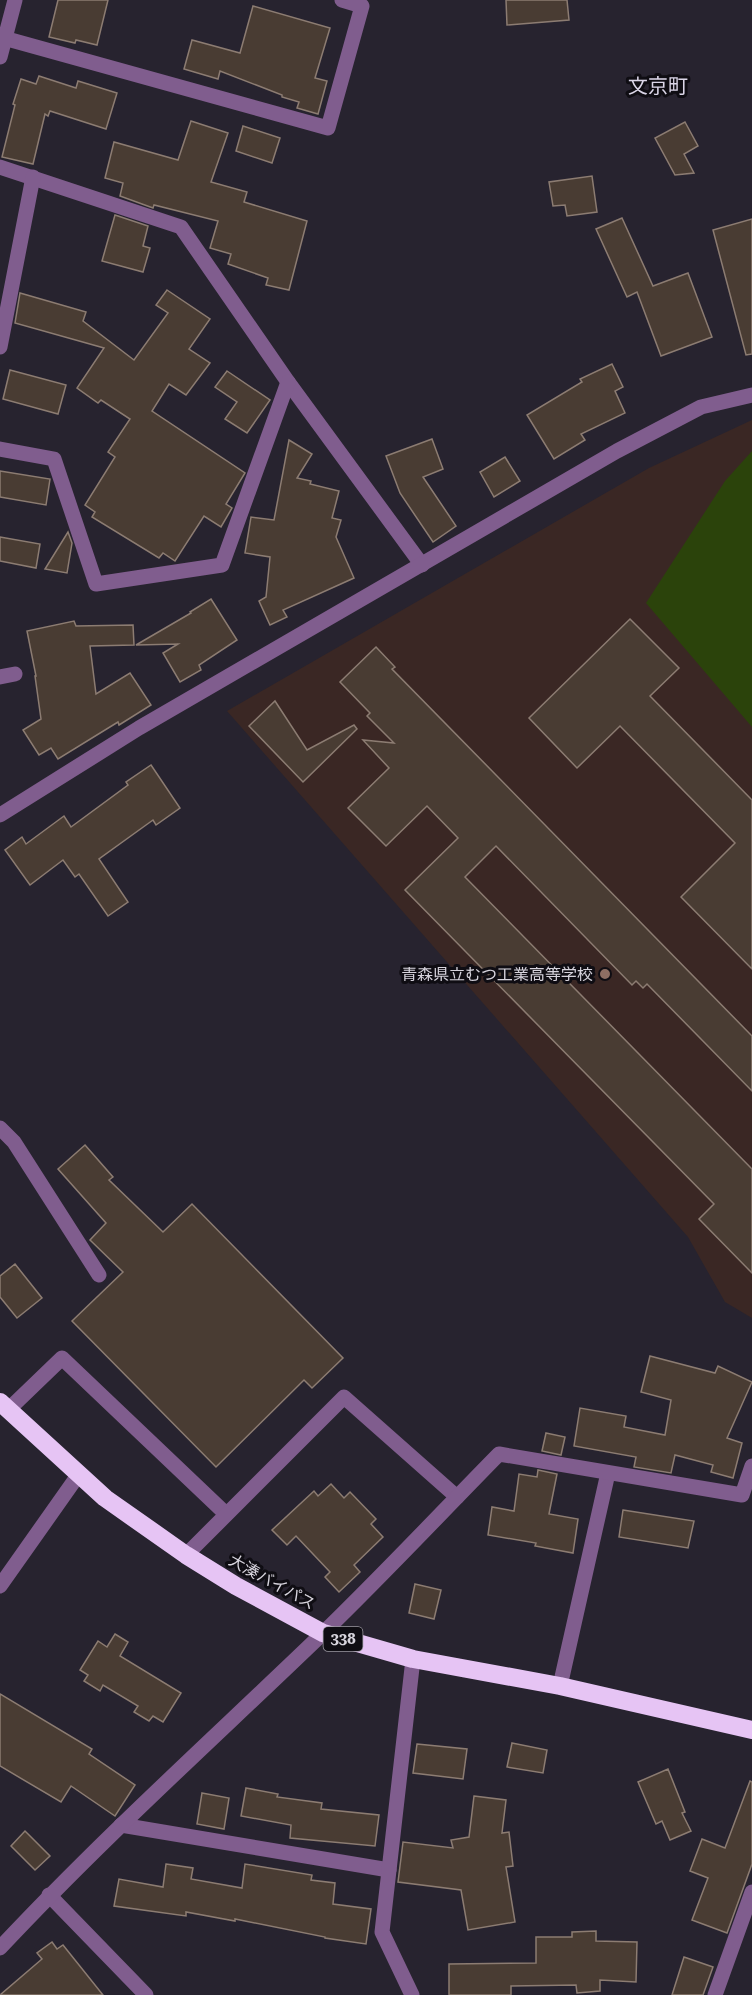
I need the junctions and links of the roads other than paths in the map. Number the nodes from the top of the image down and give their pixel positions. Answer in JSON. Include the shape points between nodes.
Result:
{"nodes":[{"id":1,"x":15,"y":0,"type":"edge"},
{"id":2,"x":342,"y":0,"type":"edge"},
{"id":3,"x":3,"y":37,"type":"edge"},
{"id":4,"x":0,"y":57,"type":"edge"},
{"id":5,"x":0,"y":167,"type":"edge"},
{"id":6,"x":33,"y":177,"type":"junction"},
{"id":7,"x":0,"y":347,"type":"edge"},
{"id":8,"x":288,"y":382,"type":"junction"},
{"id":9,"x":752,"y":395,"type":"edge"},
{"id":10,"x":0,"y":449,"type":"edge"},
{"id":11,"x":422,"y":565,"type":"junction"},
{"id":12,"x":0,"y":815,"type":"edge"},
{"id":13,"x":0,"y":1128,"type":"edge"},
{"id":14,"x":99,"y":1275,"type":"dead end"},
{"id":15,"x":4,"y":1406,"type":"edge"},
{"id":16,"x":752,"y":1466,"type":"edge"},
{"id":17,"x":608,"y":1473,"type":"junction"},
{"id":18,"x":79,"y":1474,"type":"junction"},
{"id":19,"x":457,"y":1497,"type":"junction"},
{"id":20,"x":226,"y":1514,"type":"junction"},
{"id":21,"x":186,"y":1555,"type":"junction"},
{"id":22,"x":0,"y":1586,"type":"edge"},
{"id":23,"x":323,"y":1633,"type":"junction"},
{"id":24,"x":413,"y":1659,"type":"junction"},
{"id":25,"x":560,"y":1686,"type":"junction"},
{"id":26,"x":752,"y":1731,"type":"edge"},
{"id":27,"x":122,"y":1824,"type":"junction"},
{"id":28,"x":389,"y":1870,"type":"junction"},
{"id":29,"x":752,"y":1892,"type":"edge"},
{"id":30,"x":49,"y":1895,"type":"junction"},
{"id":31,"x":0,"y":1948,"type":"edge"},
{"id":32,"x":146,"y":1995,"type":"edge"},
{"id":33,"x":412,"y":1995,"type":"edge"},
{"id":34,"x":715,"y":1995,"type":"edge"}],
"edges":[{"from":1,"to":3,"type":"street"},
{"from":2,"to":3,"type":"street","via":[[362,6],[328,128]]},
{"from":3,"to":4,"type":"street"},
{"from":5,"to":6,"type":"street"},
{"from":6,"to":7,"type":"street"},
{"from":6,"to":8,"type":"street","via":[[181,227]]},
{"from":8,"to":10,"type":"street","via":[[222,565],[96,584],[54,459]]},
{"from":8,"to":11,"type":"street"},
{"from":9,"to":11,"type":"street","via":[[701,407],[617,451]]},
{"from":11,"to":12,"type":"street","via":[[139,728]]},
{"from":13,"to":14,"type":"street","via":[[14,1142]]},
{"from":15,"to":18,"type":"highway","name":"大湊バイパス","number":"338"},
{"from":15,"to":20,"type":"street","via":[[62,1358]]},
{"from":16,"to":17,"type":"street","via":[[742,1495]]},
{"from":17,"to":19,"type":"street","via":[[499,1454]]},
{"from":17,"to":25,"type":"street"},
{"from":18,"to":21,"type":"highway","name":"大湊バイパス","number":"338","via":[[105,1498]]},
{"from":18,"to":22,"type":"street"},
{"from":19,"to":20,"type":"street","via":[[344,1396]]},
{"from":19,"to":23,"type":"street"},
{"from":20,"to":21,"type":"street"},
{"from":21,"to":23,"type":"highway","name":"大湊バイパス","number":"338"},
{"from":23,"to":24,"type":"highway","name":"大湊バイパス","number":"338"},
{"from":23,"to":27,"type":"street"},
{"from":24,"to":25,"type":"highway","name":"大湊バイパス","number":"338"},
{"from":24,"to":28,"type":"street"},
{"from":25,"to":26,"type":"highway","name":"大湊バイパス","number":"338"},
{"from":27,"to":28,"type":"street"},
{"from":27,"to":30,"type":"street"},
{"from":28,"to":33,"type":"street","via":[[382,1932]]},
{"from":29,"to":34,"type":"street"},
{"from":30,"to":31,"type":"street"},
{"from":30,"to":32,"type":"street"}]}
